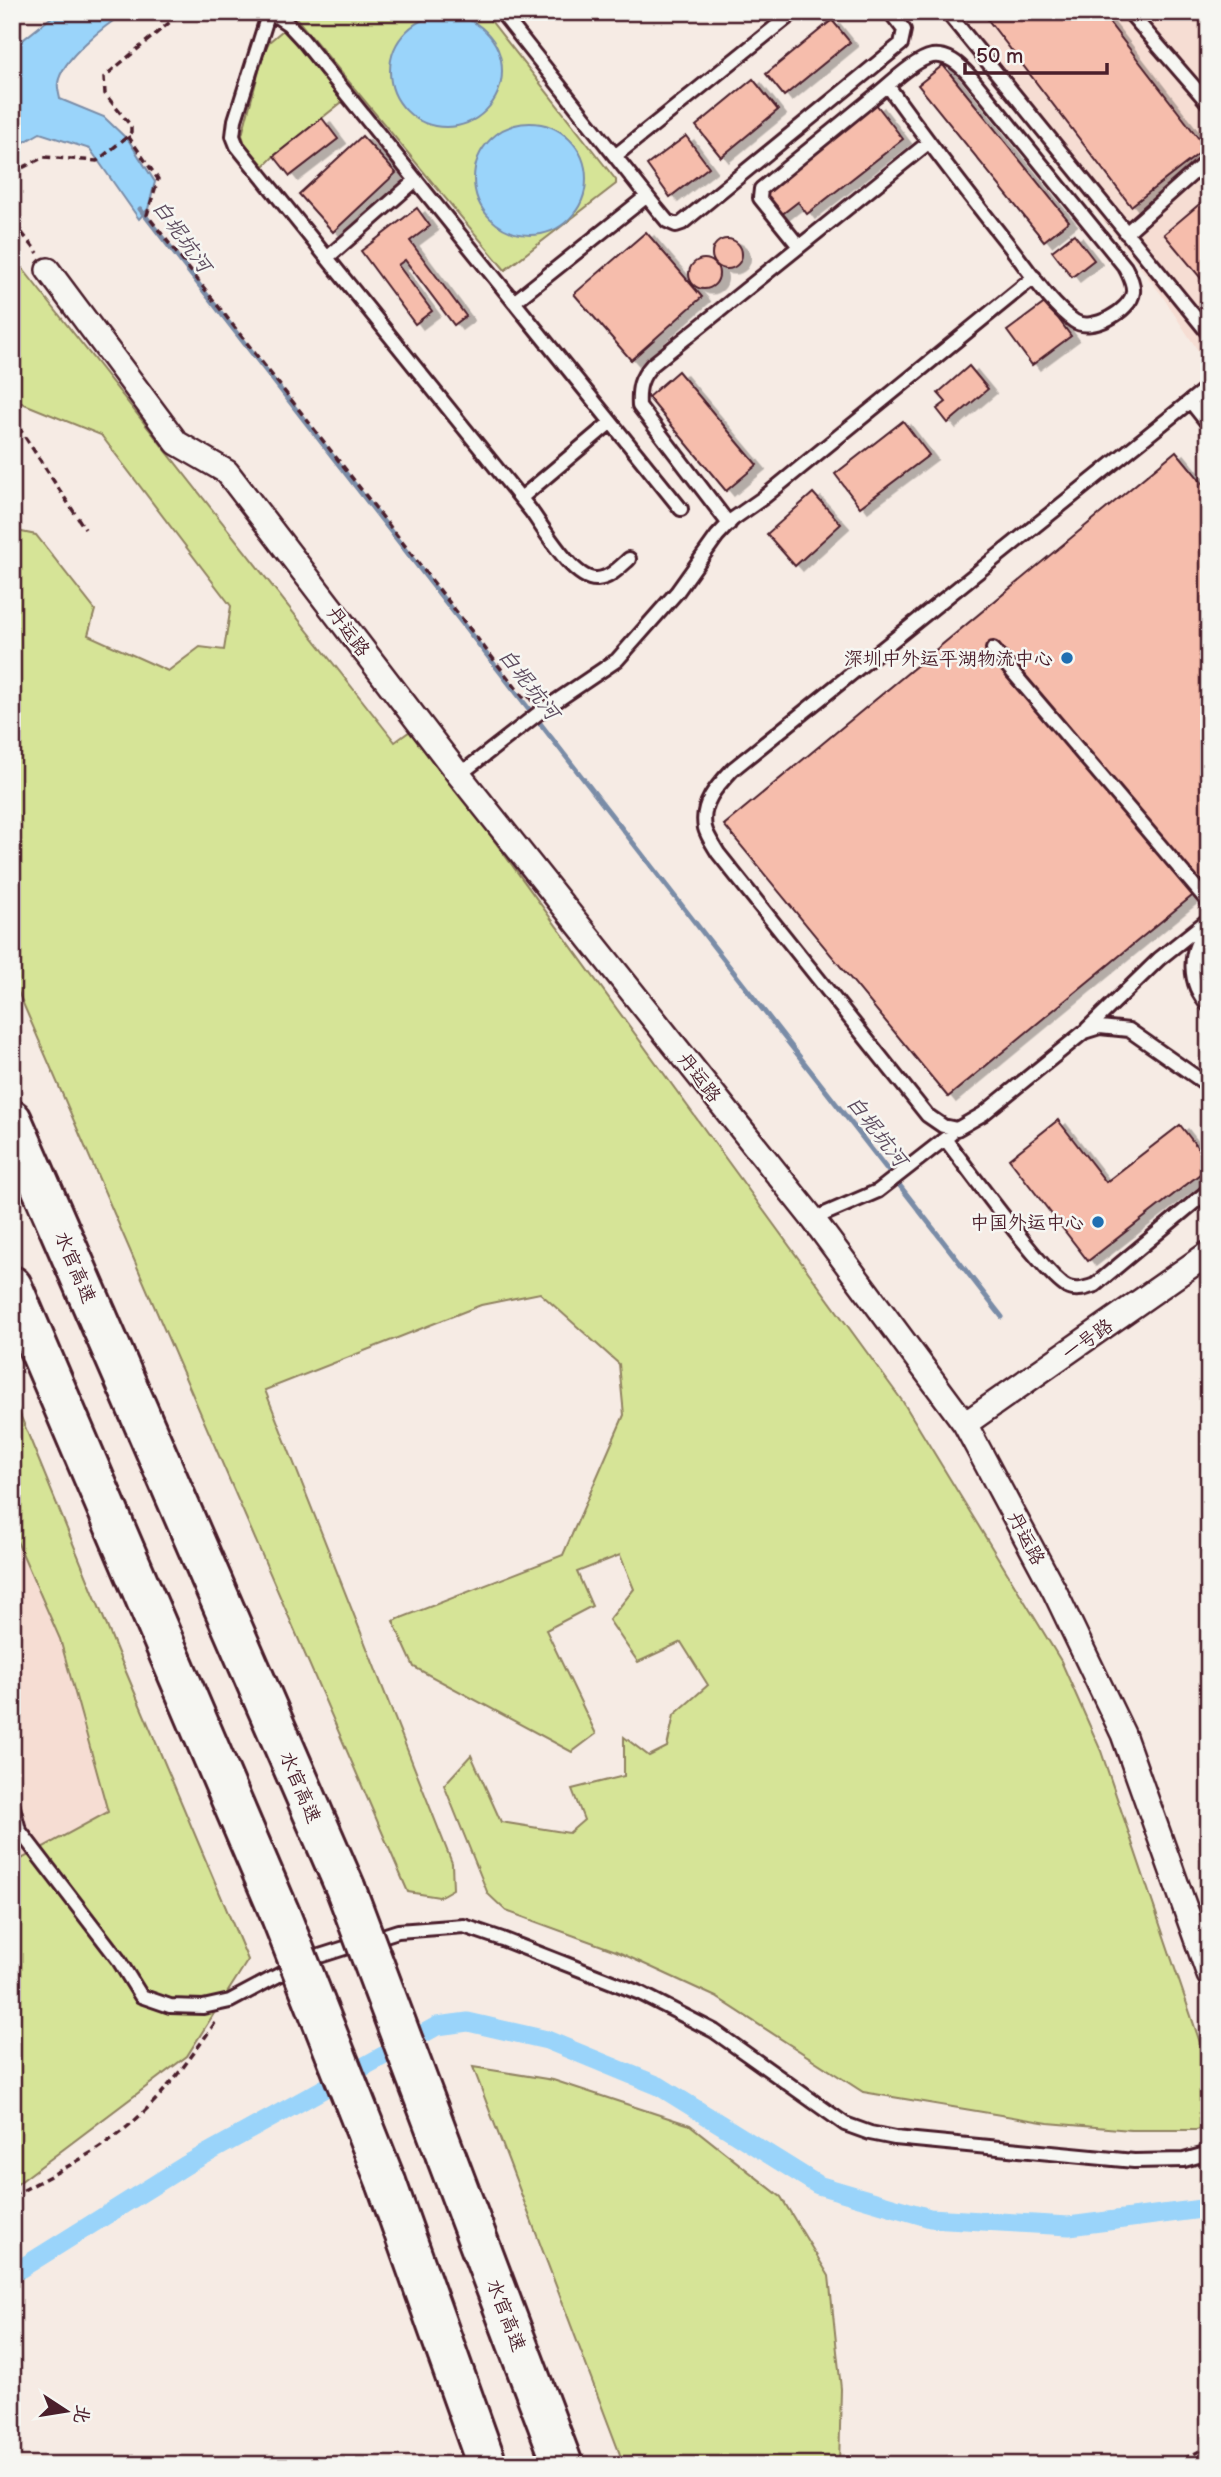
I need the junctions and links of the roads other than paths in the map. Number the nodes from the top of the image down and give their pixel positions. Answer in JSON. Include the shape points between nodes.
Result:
{"nodes":[{"id":1,"x":270,"y":12,"type":"edge"},
{"id":2,"x":501,"y":12,"type":"edge"},
{"id":3,"x":794,"y":12,"type":"edge"},
{"id":4,"x":890,"y":12,"type":"edge"},
{"id":5,"x":947,"y":12,"type":"edge"},
{"id":6,"x":1129,"y":12,"type":"edge"},
{"id":7,"x":888,"y":86,"type":"junction"},
{"id":8,"x":1209,"y":104,"type":"edge"},
{"id":9,"x":928,"y":143,"type":"junction"},
{"id":10,"x":615,"y":156,"type":"junction"},
{"id":11,"x":1209,"y":159,"type":"edge"},
{"id":12,"x":416,"y":180,"type":"junction"},
{"id":13,"x":647,"y":196,"type":"junction"},
{"id":14,"x":1126,"y":233,"type":"junction"},
{"id":15,"x":798,"y":245,"type":"junction"},
{"id":16,"x":327,"y":258,"type":"junction"},
{"id":17,"x":48,"y":270,"type":"road end"},
{"id":18,"x":1034,"y":277,"type":"junction"},
{"id":19,"x":514,"y":302,"type":"junction"},
{"id":20,"x":1209,"y":334,"type":"edge"},
{"id":21,"x":1209,"y":386,"type":"edge"},
{"id":22,"x":1190,"y":401,"type":"junction"},
{"id":23,"x":611,"y":422,"type":"junction"},
{"id":24,"x":1209,"y":425,"type":"edge"},
{"id":25,"x":520,"y":498,"type":"junction"},
{"id":26,"x":681,"y":509,"type":"dead end"},
{"id":27,"x":729,"y":524,"type":"junction"},
{"id":28,"x":629,"y":559,"type":"dead end"},
{"id":29,"x":993,"y":649,"type":"dead end"},
{"id":30,"x":459,"y":775,"type":"junction"},
{"id":31,"x":1209,"y":903,"type":"edge"},
{"id":32,"x":1209,"y":919,"type":"edge"},
{"id":33,"x":1209,"y":929,"type":"edge"},
{"id":34,"x":1209,"y":1006,"type":"edge"},
{"id":35,"x":1084,"y":1032,"type":"junction"},
{"id":36,"x":1209,"y":1086,"type":"edge"},
{"id":37,"x":12,"y":1120,"type":"edge"},
{"id":38,"x":957,"y":1129,"type":"junction"},
{"id":39,"x":944,"y":1139,"type":"junction"},
{"id":40,"x":1209,"y":1190,"type":"edge"},
{"id":41,"x":813,"y":1219,"type":"junction"},
{"id":42,"x":1209,"y":1253,"type":"edge"},
{"id":43,"x":12,"y":1286,"type":"edge"},
{"id":44,"x":965,"y":1424,"type":"junction"},
{"id":45,"x":12,"y":1803,"type":"edge"},
{"id":46,"x":1209,"y":1975,"type":"edge"},
{"id":47,"x":1209,"y":2153,"type":"edge"},
{"id":48,"x":487,"y":2465,"type":"edge"},
{"id":49,"x":563,"y":2465,"type":"edge"}],
"edges":[{"from":1,"to":12,"type":"lane","via":[[302,39]]},
{"from":1,"to":16,"type":"lane","via":[[233,136],[236,146]]},
{"from":2,"to":10,"type":"lane"},
{"from":3,"to":10,"type":"lane"},
{"from":4,"to":13,"type":"lane","via":[[904,30],[901,44],[682,223],[667,221]]},
{"from":5,"to":14,"type":"lane"},
{"from":6,"to":8,"type":"lane"},
{"from":7,"to":9,"type":"lane"},
{"from":7,"to":15,"type":"lane","via":[[761,189],[760,198]]},
{"from":7,"to":18,"type":"lane","via":[[934,55],[960,65],[1125,267],[1133,293],[1108,320],[1086,325],[1075,323]]},
{"from":9,"to":15,"type":"lane"},
{"from":9,"to":18,"type":"lane"},
{"from":10,"to":13,"type":"lane"},
{"from":11,"to":14,"type":"lane"},
{"from":12,"to":16,"type":"lane"},
{"from":12,"to":19,"type":"lane"},
{"from":13,"to":19,"type":"lane"},
{"from":14,"to":20,"type":"lane"},
{"from":15,"to":27,"type":"lane","via":[[652,365],[638,389],[639,406]]},
{"from":16,"to":25,"type":"lane"},
{"from":17,"to":30,"type":"street","name":"丹运路","via":[[177,443],[227,472]]},
{"from":18,"to":27,"type":"lane"},
{"from":19,"to":23,"type":"lane"},
{"from":21,"to":22,"type":"lane"},
{"from":22,"to":24,"type":"lane"},
{"from":22,"to":38,"type":"lane","via":[[733,769],[712,791],[706,808],[705,828],[718,853],[927,1115]]},
{"from":23,"to":25,"type":"lane"},
{"from":23,"to":26,"type":"lane"},
{"from":25,"to":28,"type":"lane","via":[[585,578],[607,577]]},
{"from":27,"to":30,"type":"lane","via":[[617,660]]},
{"from":29,"to":31,"type":"lane"},
{"from":30,"to":41,"type":"street","name":"丹运路"},
{"from":32,"to":35,"type":"lane","via":[[1159,959]]},
{"from":33,"to":34,"type":"lane","via":[[1195,946],[1192,964],[1196,991]]},
{"from":35,"to":36,"type":"lane","via":[[1100,1027],[1129,1030]]},
{"from":35,"to":38,"type":"lane","via":[[983,1114]]},
{"from":37,"to":49,"type":"highway","name":"水官高速","bridge":true,"via":[[345,1887]]},
{"from":38,"to":39,"type":"lane"},
{"from":39,"to":40,"type":"lane","via":[[1043,1265],[1067,1288],[1083,1290],[1095,1285]]},
{"from":39,"to":41,"type":"lane","via":[[878,1191]]},
{"from":41,"to":44,"type":"street","name":"丹运路"},
{"from":42,"to":44,"type":"street","name":"一号路"},
{"from":43,"to":48,"type":"highway","bridge":true,"via":[[280,1914],[386,2182]]},
{"from":44,"to":46,"type":"street","name":"丹运路","via":[[1055,1592],[1122,1734]]},
{"from":45,"to":47,"type":"lane","via":[[19,1830],[141,1996],[170,2006],[203,2007],[230,2001],[307,1960],[398,1931],[464,1926],[640,1993],[714,2031],[845,2124],[870,2133],[1134,2161],[1184,2160]]}]}
